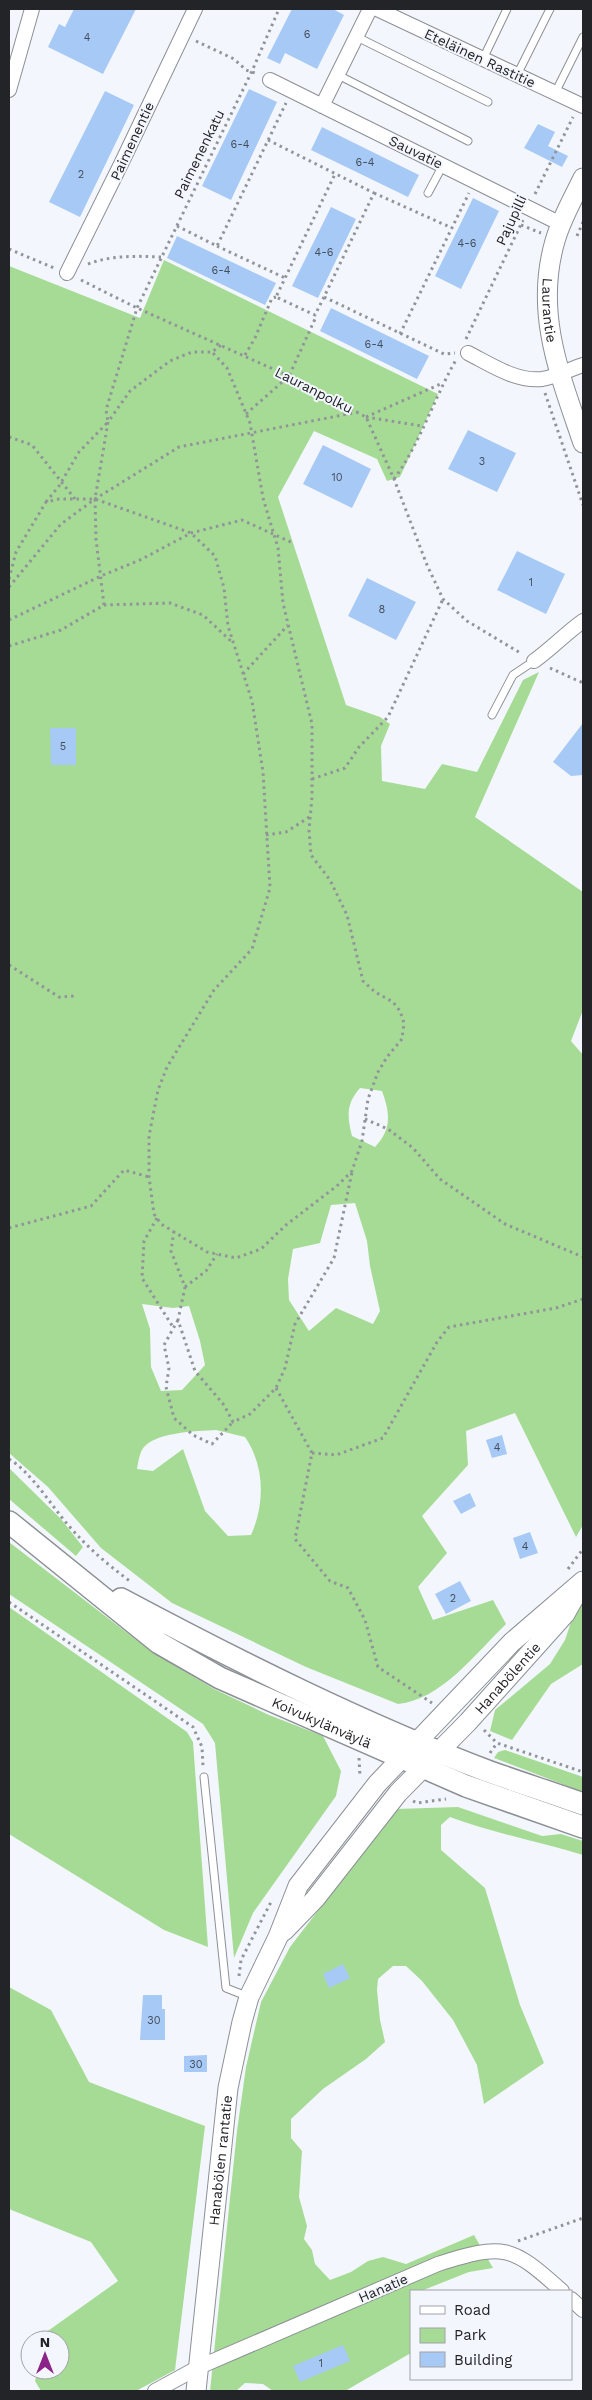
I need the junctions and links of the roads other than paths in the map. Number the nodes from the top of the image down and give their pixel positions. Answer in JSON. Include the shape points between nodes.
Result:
{"nodes":[{"id":1,"x":32,"y":9,"type":"edge"},
{"id":2,"x":195,"y":9,"type":"edge"},
{"id":3,"x":370,"y":9,"type":"edge"},
{"id":4,"x":377,"y":9,"type":"edge"},
{"id":5,"x":507,"y":9,"type":"edge"},
{"id":6,"x":550,"y":9,"type":"edge"},
{"id":7,"x":357,"y":37,"type":"junction"},
{"id":8,"x":583,"y":37,"type":"edge"},
{"id":9,"x":483,"y":59,"type":"junction"},
{"id":10,"x":338,"y":75,"type":"junction"},
{"id":11,"x":517,"y":75,"type":"junction"},
{"id":12,"x":270,"y":80,"type":"dead end"},
{"id":13,"x":9,"y":90,"type":"edge"},
{"id":14,"x":555,"y":93,"type":"junction"},
{"id":15,"x":488,"y":102,"type":"dead end"},
{"id":16,"x":581,"y":105,"type":"edge"},
{"id":17,"x":322,"y":106,"type":"junction"},
{"id":18,"x":468,"y":141,"type":"dead end"},
{"id":19,"x":443,"y":166,"type":"junction"},
{"id":20,"x":583,"y":178,"type":"edge"},
{"id":21,"x":428,"y":193,"type":"dead end"},
{"id":22,"x":561,"y":224,"type":"junction"},
{"id":23,"x":67,"y":273,"type":"road end"},
{"id":24,"x":463,"y":353,"type":"road end"},
{"id":25,"x":583,"y":365,"type":"edge"},
{"id":26,"x":559,"y":374,"type":"junction"},
{"id":27,"x":583,"y":443,"type":"edge"},
{"id":28,"x":583,"y":621,"type":"edge"},
{"id":29,"x":534,"y":660,"type":"joint"},
{"id":30,"x":492,"y":716,"type":"dead end"},
{"id":31,"x":9,"y":1522,"type":"edge"},
{"id":32,"x":81,"y":1578,"type":"junction"},
{"id":33,"x":583,"y":1581,"type":"edge"},
{"id":34,"x":418,"y":1742,"type":"junction"},
{"id":35,"x":440,"y":1751,"type":"junction"},
{"id":36,"x":401,"y":1759,"type":"junction"},
{"id":37,"x":423,"y":1768,"type":"junction"},
{"id":38,"x":204,"y":1777,"type":"road end"},
{"id":39,"x":583,"y":1804,"type":"edge"},
{"id":40,"x":583,"y":1827,"type":"edge"},
{"id":41,"x":278,"y":1937,"type":"junction"},
{"id":42,"x":249,"y":1997,"type":"junction"},
{"id":43,"x":561,"y":2290,"type":"edge"},
{"id":44,"x":572,"y":2300,"type":"edge"},
{"id":45,"x":583,"y":2310,"type":"edge"},
{"id":46,"x":198,"y":2367,"type":"junction"},
{"id":47,"x":155,"y":2391,"type":"edge"},
{"id":48,"x":196,"y":2391,"type":"edge"}],
"edges":[{"from":1,"to":13,"type":"street"},
{"from":2,"to":23,"type":"street","name":"Paimenentie"},
{"from":3,"to":7,"type":"street"},
{"from":4,"to":9,"type":"street","name":"Eteläinen Rastitie"},
{"from":5,"to":9,"type":"lane"},
{"from":6,"to":11,"type":"lane"},
{"from":7,"to":10,"type":"street"},
{"from":7,"to":15,"type":"lane"},
{"from":8,"to":14,"type":"lane"},
{"from":9,"to":11,"type":"street","name":"Eteläinen Rastitie"},
{"from":10,"to":17,"type":"street"},
{"from":10,"to":18,"type":"lane"},
{"from":11,"to":14,"type":"street","name":"Eteläinen Rastitie"},
{"from":12,"to":17,"type":"street","name":"Sauvatie"},
{"from":14,"to":16,"type":"street","name":"Eteläinen Rastitie"},
{"from":17,"to":19,"type":"street","name":"Sauvatie"},
{"from":19,"to":21,"type":"lane"},
{"from":19,"to":22,"type":"street","name":"Sauvatie"},
{"from":20,"to":22,"type":"street","name":"Laurantie"},
{"from":22,"to":26,"type":"street","name":"Laurantie","via":[[546,285],[546,310]]},
{"from":24,"to":26,"type":"street","via":[[528,379]]},
{"from":25,"to":26,"type":"street"},
{"from":26,"to":27,"type":"street","name":"Laurantie"},
{"from":28,"to":29,"type":"street"},
{"from":29,"to":30,"type":"lane","via":[[513,675]]},
{"from":31,"to":32,"type":"main road","name":"Koivukylänväylä"},
{"from":32,"to":34,"type":"main road","name":"Koivukylänväylä","via":[[224,1654]]},
{"from":32,"to":36,"type":"main road","name":"Koivukylänväylä","via":[[159,1643],[220,1678]]},
{"from":33,"to":34,"type":"street","name":"Hanabölentie","via":[[512,1642]]},
{"from":33,"to":35,"type":"street","name":"Hanabölentie","via":[[565,1614]]},
{"from":34,"to":35,"type":"main road","name":"Koivukylänväylä"},
{"from":34,"to":36,"type":"street","name":"Hanabölen rantatie"},
{"from":35,"to":37,"type":"street","name":"Hanabölentie"},
{"from":35,"to":39,"type":"main road","name":"Koivukylänväylä"},
{"from":36,"to":37,"type":"main road","name":"Koivukylänväylä"},
{"from":36,"to":41,"type":"street","name":"Hanabölen rantatie","via":[[377,1784],[298,1886]]},
{"from":37,"to":40,"type":"main road","name":"Koivukylänväylä"},
{"from":37,"to":41,"type":"street","name":"Hanabölen rantatie","via":[[398,1793],[315,1899]]},
{"from":38,"to":42,"type":"lane","via":[[226,1988]]},
{"from":41,"to":42,"type":"street","name":"Hanabölen rantatie"},
{"from":42,"to":46,"type":"street","name":"Hanabölen rantatie","via":[[228,2088]]},
{"from":43,"to":46,"type":"street","name":"Hanatie","via":[[519,2256],[491,2251],[466,2255]]},
{"from":44,"to":45,"type":"street"},
{"from":46,"to":47,"type":"street","name":"Hanatie"},
{"from":46,"to":48,"type":"street","name":"Hanabölen rantatie"}]}
